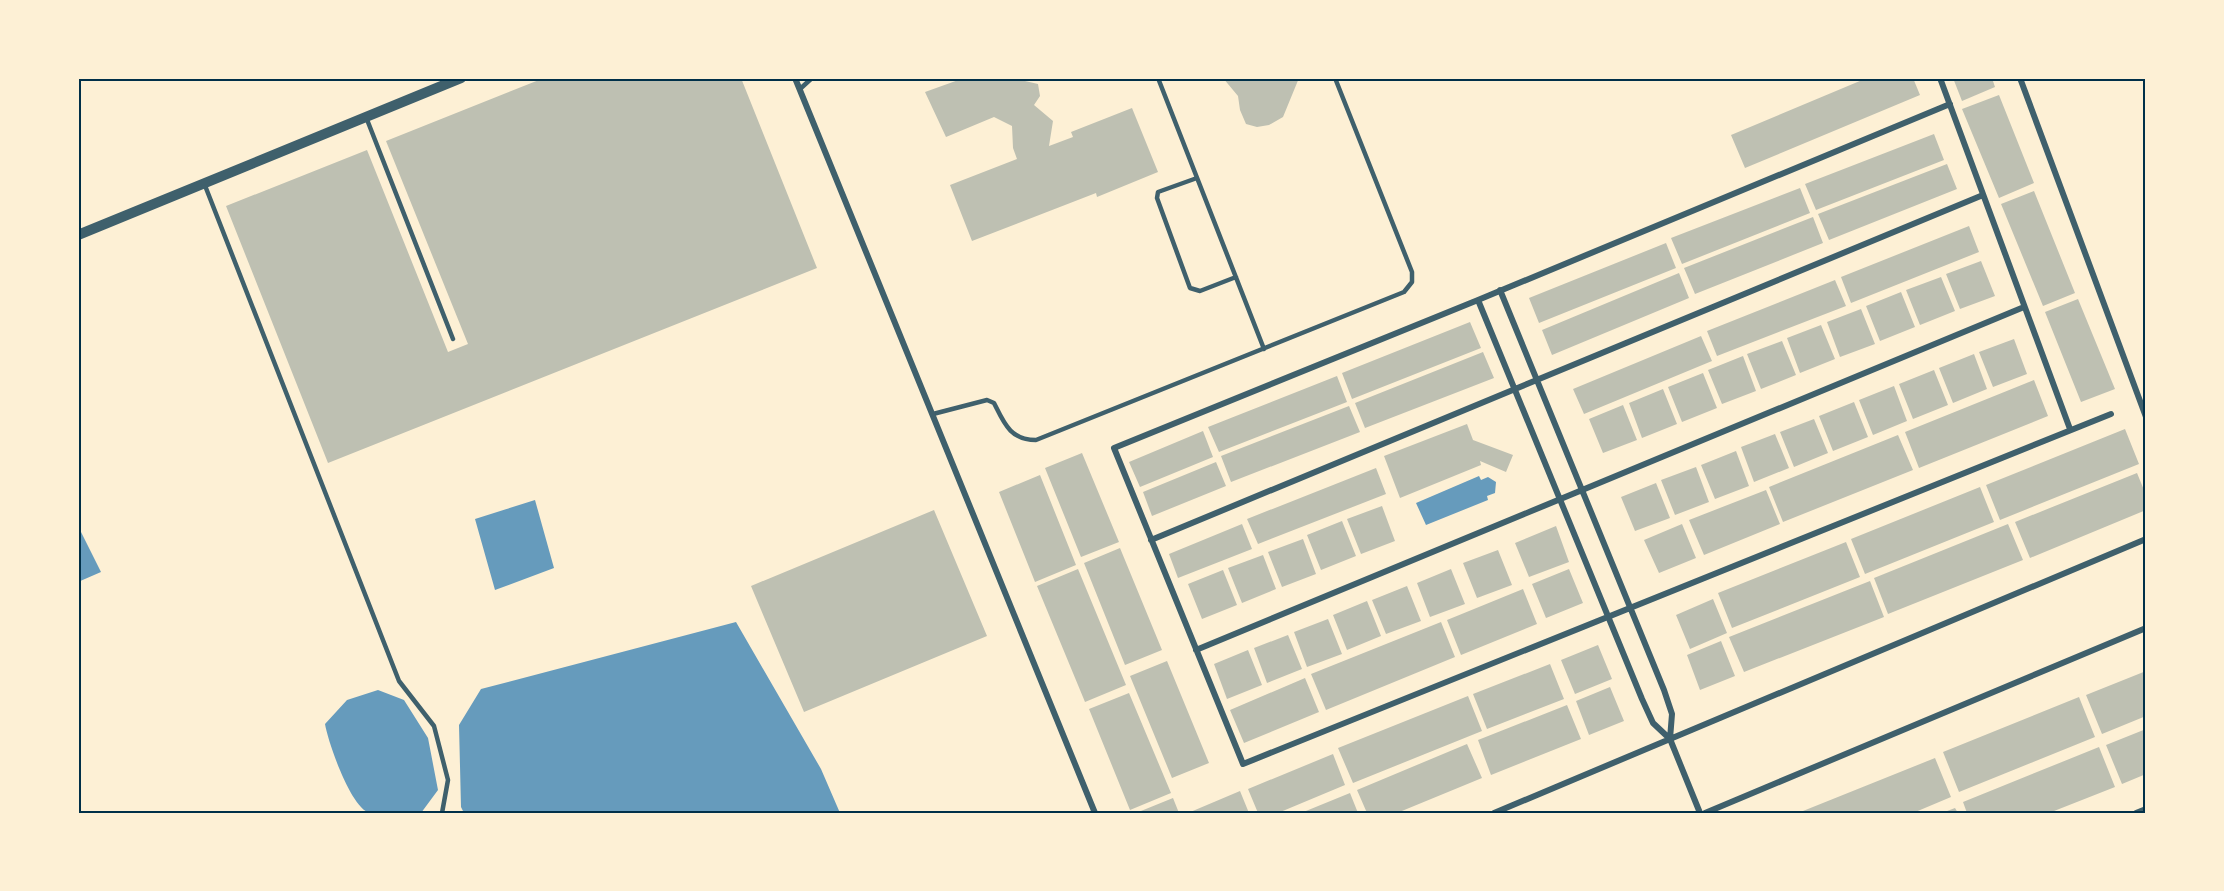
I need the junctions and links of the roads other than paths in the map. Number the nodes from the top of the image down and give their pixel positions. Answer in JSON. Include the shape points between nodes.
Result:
{"nodes":[{"id":1,"x":461,"y":78,"type":"edge"},
{"id":2,"x":795,"y":78,"type":"edge"},
{"id":3,"x":812,"y":78,"type":"edge"},
{"id":4,"x":1116,"y":78,"type":"edge"},
{"id":5,"x":1127,"y":78,"type":"edge"},
{"id":6,"x":1158,"y":78,"type":"edge"},
{"id":7,"x":1335,"y":78,"type":"edge"},
{"id":8,"x":1940,"y":78,"type":"edge"},
{"id":9,"x":2020,"y":78,"type":"edge"},
{"id":10,"x":800,"y":88,"type":"junction"},
{"id":11,"x":1950,"y":104,"type":"junction"},
{"id":12,"x":366,"y":117,"type":"junction"},
{"id":13,"x":1197,"y":177,"type":"junction"},
{"id":14,"x":204,"y":183,"type":"junction"},
{"id":15,"x":1983,"y":195,"type":"junction"},
{"id":16,"x":78,"y":235,"type":"edge"},
{"id":17,"x":1236,"y":277,"type":"junction"},
{"id":18,"x":1500,"y":290,"type":"junction"},
{"id":19,"x":1478,"y":300,"type":"junction"},
{"id":20,"x":2024,"y":307,"type":"junction"},
{"id":21,"x":453,"y":339,"type":"dead end"},
{"id":22,"x":1264,"y":349,"type":"junction"},
{"id":23,"x":1538,"y":381,"type":"junction"},
{"id":24,"x":1514,"y":390,"type":"junction"},
{"id":25,"x":933,"y":414,"type":"junction"},
{"id":26,"x":2111,"y":414,"type":"dead end"},
{"id":27,"x":2146,"y":417,"type":"edge"},
{"id":28,"x":2070,"y":429,"type":"junction"},
{"id":29,"x":1582,"y":491,"type":"junction"},
{"id":30,"x":1561,"y":500,"type":"junction"},
{"id":31,"x":2146,"y":539,"type":"edge"},
{"id":32,"x":1151,"y":540,"type":"junction"},
{"id":33,"x":1630,"y":607,"type":"junction"},
{"id":34,"x":1607,"y":616,"type":"junction"},
{"id":35,"x":2146,"y":628,"type":"edge"},
{"id":36,"x":1196,"y":650,"type":"junction"},
{"id":37,"x":1670,"y":739,"type":"junction"},
{"id":38,"x":2146,"y":809,"type":"edge"},
{"id":39,"x":442,"y":813,"type":"edge"},
{"id":40,"x":1095,"y":813,"type":"edge"},
{"id":41,"x":1494,"y":813,"type":"edge"},
{"id":42,"x":1700,"y":813,"type":"edge"},
{"id":43,"x":1705,"y":813,"type":"edge"},
{"id":44,"x":2136,"y":813,"type":"edge"}],
"edges":[{"from":1,"to":12,"type":"street"},
{"from":2,"to":10,"type":"street"},
{"from":3,"to":10,"type":"lane"},
{"from":4,"to":5,"type":"lane"},
{"from":6,"to":13,"type":"lane"},
{"from":7,"to":22,"type":"lane","via":[[1412,272],[1412,282],[1396,297]]},
{"from":8,"to":11,"type":"street"},
{"from":9,"to":27,"type":"street"},
{"from":10,"to":25,"type":"street"},
{"from":11,"to":15,"type":"street"},
{"from":11,"to":18,"type":"street"},
{"from":12,"to":14,"type":"street"},
{"from":12,"to":21,"type":"lane"},
{"from":13,"to":17,"type":"lane"},
{"from":13,"to":17,"type":"lane","via":[[1158,192],[1157,198],[1190,288],[1200,291]]},
{"from":14,"to":16,"type":"street"},
{"from":14,"to":39,"type":"lane","via":[[399,681],[434,726],[448,780]]},
{"from":15,"to":20,"type":"street"},
{"from":15,"to":23,"type":"street"},
{"from":17,"to":22,"type":"lane"},
{"from":18,"to":19,"type":"street"},
{"from":18,"to":23,"type":"street"},
{"from":19,"to":24,"type":"street"},
{"from":19,"to":32,"type":"street","via":[[1114,448]]},
{"from":20,"to":28,"type":"street"},
{"from":20,"to":29,"type":"street"},
{"from":22,"to":25,"type":"lane","via":[[1036,440],[1013,435],[994,403],[987,400]]},
{"from":23,"to":24,"type":"street"},
{"from":23,"to":29,"type":"street"},
{"from":24,"to":30,"type":"street"},
{"from":24,"to":32,"type":"street"},
{"from":25,"to":40,"type":"street"},
{"from":26,"to":28,"type":"street"},
{"from":28,"to":33,"type":"street"},
{"from":29,"to":30,"type":"street"},
{"from":29,"to":33,"type":"street"},
{"from":30,"to":34,"type":"street"},
{"from":30,"to":36,"type":"street"},
{"from":31,"to":37,"type":"street"},
{"from":32,"to":36,"type":"street"},
{"from":33,"to":34,"type":"street"},
{"from":33,"to":37,"type":"street","via":[[1672,714]]},
{"from":34,"to":36,"type":"street","via":[[1243,764]]},
{"from":34,"to":37,"type":"street","via":[[1653,723]]},
{"from":35,"to":43,"type":"street"},
{"from":37,"to":41,"type":"street"},
{"from":37,"to":42,"type":"street"},
{"from":38,"to":44,"type":"street"}]}
